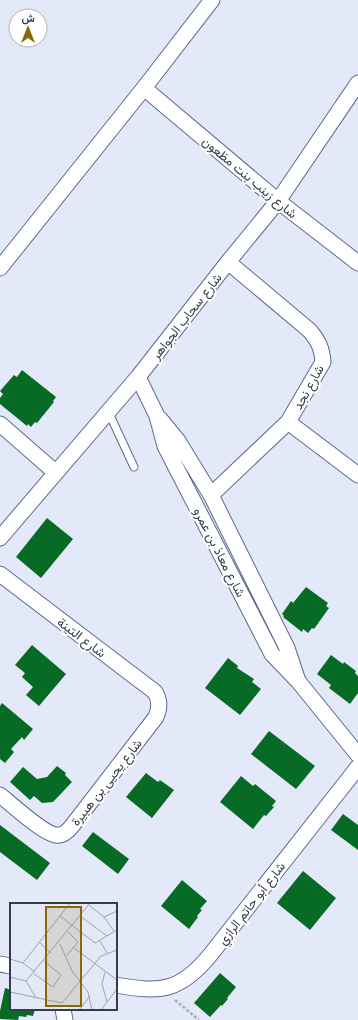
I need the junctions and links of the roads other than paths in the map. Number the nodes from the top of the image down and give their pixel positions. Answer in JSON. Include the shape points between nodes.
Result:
{"nodes":[{"id":1,"x":212,"y":0,"type":"edge"},
{"id":2,"x":144,"y":88,"type":"junction"},
{"id":3,"x":356,"y":91,"type":"edge"},
{"id":4,"x":278,"y":201,"type":"junction"},
{"id":5,"x":228,"y":262,"type":"junction"},
{"id":6,"x":358,"y":263,"type":"edge"},
{"id":7,"x":0,"y":268,"type":"edge"},
{"id":8,"x":138,"y":376,"type":"junction"},
{"id":9,"x":108,"y":411,"type":"junction"},
{"id":10,"x":157,"y":416,"type":"junction"},
{"id":11,"x":288,"y":422,"type":"junction"},
{"id":12,"x":0,"y":424,"type":"edge"},
{"id":13,"x":134,"y":467,"type":"dead end"},
{"id":14,"x":54,"y":472,"type":"junction"},
{"id":15,"x":358,"y":475,"type":"edge"},
{"id":16,"x":211,"y":495,"type":"junction"},
{"id":17,"x":0,"y":538,"type":"edge"},
{"id":18,"x":0,"y":574,"type":"edge"},
{"id":19,"x":298,"y":681,"type":"junction"},
{"id":20,"x":159,"y":703,"type":"joint"},
{"id":21,"x":358,"y":755,"type":"edge"},
{"id":22,"x":358,"y":767,"type":"edge"},
{"id":23,"x":0,"y":795,"type":"edge"},
{"id":24,"x":0,"y":964,"type":"edge"},
{"id":25,"x":10,"y":966,"type":"edge"},
{"id":26,"x":117,"y":985,"type":"edge"},
{"id":27,"x":64,"y":1010,"type":"edge"},
{"id":28,"x":65,"y":1020,"type":"edge"}],
"edges":[{"from":1,"to":2,"type":"street"},
{"from":2,"to":4,"type":"street","name":"شارع زينب بنت مظعون"},
{"from":2,"to":7,"type":"street"},
{"from":3,"to":4,"type":"street","name":"شارع سحاب الجواهر"},
{"from":4,"to":5,"type":"street","name":"شارع سحاب الجواهر"},
{"from":4,"to":6,"type":"street","name":"شارع زينب بنت مظعون"},
{"from":5,"to":8,"type":"street","name":"شارع سحاب الجواهر"},
{"from":5,"to":11,"type":"street","name":"شارع نجد","via":[[309,330],[317,339],[322,352],[323,362]]},
{"from":8,"to":9,"type":"street","name":"شارع سحاب الجواهر"},
{"from":8,"to":10,"type":"street","name":"شارع معاذ بن عمرو"},
{"from":9,"to":13,"type":"lane"},
{"from":9,"to":14,"type":"street","name":"شارع سحاب الجواهر"},
{"from":10,"to":16,"type":"street","name":"شارع معاذ بن عمرو","via":[[178,441]]},
{"from":10,"to":19,"type":"street","name":"شارع معاذ بن عمرو","via":[[165,446],[272,654]]},
{"from":11,"to":15,"type":"street"},
{"from":11,"to":16,"type":"street","name":"شارع نجد"},
{"from":12,"to":14,"type":"street"},
{"from":14,"to":17,"type":"street","name":"شارع سحاب الجواهر"},
{"from":16,"to":19,"type":"street","name":"شارع معاذ بن عمرو","via":[[287,648]]},
{"from":18,"to":20,"type":"street","name":"شارع التينة","via":[[155,692]]},
{"from":19,"to":21,"type":"street","name":"شارع معاذ بن عمرو"},
{"from":20,"to":23,"type":"street","name":"شارع يحيى بن هبيرة","via":[[156,717],[64,833],[57,835],[47,832]]},
{"from":22,"to":26,"type":"street","name":"شارع أبو حاتم الرازي","via":[[204,962],[183,980],[168,988],[144,990]]},
{"from":24,"to":25,"type":"street"},
{"from":27,"to":28,"type":"street"}]}
